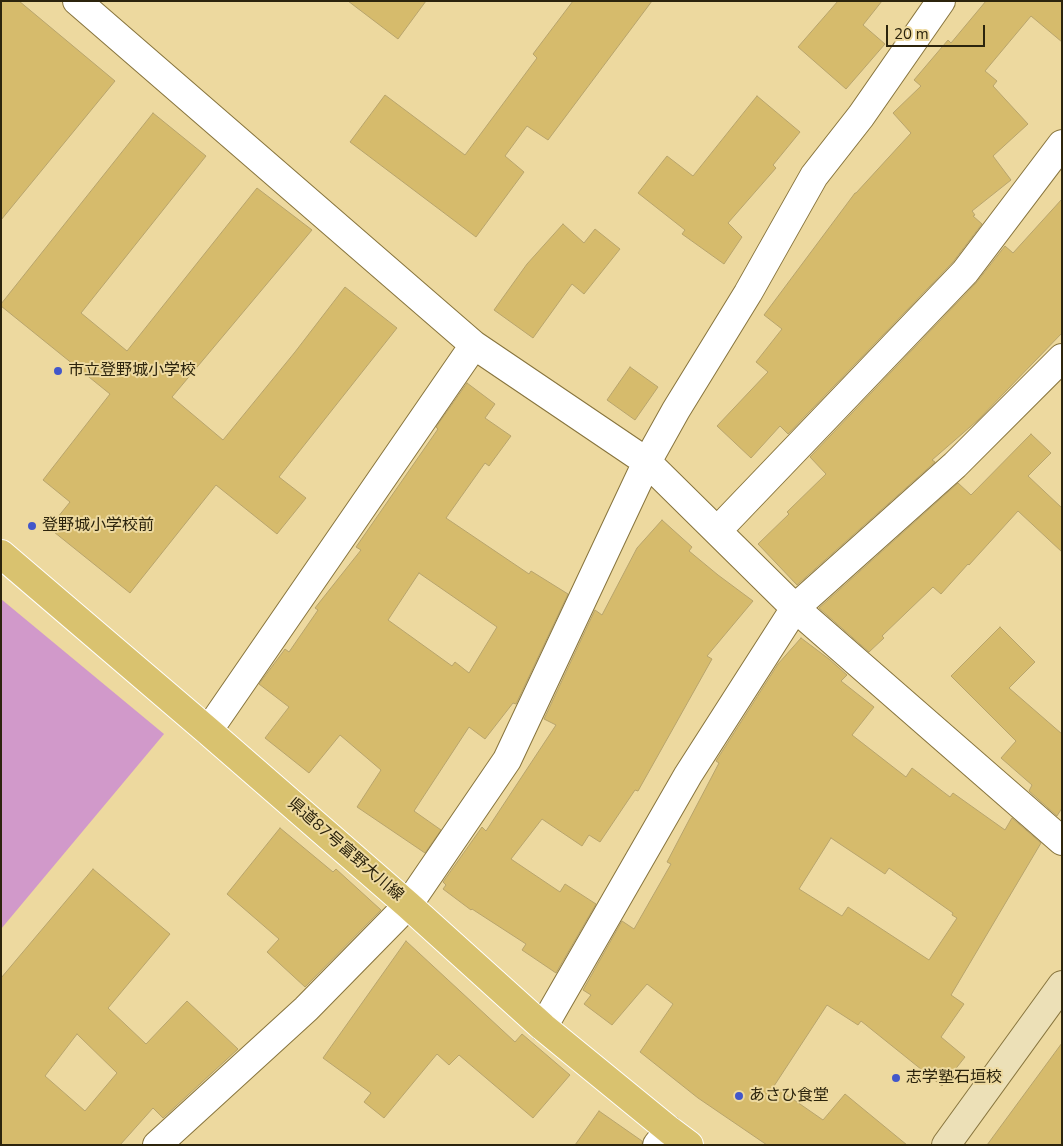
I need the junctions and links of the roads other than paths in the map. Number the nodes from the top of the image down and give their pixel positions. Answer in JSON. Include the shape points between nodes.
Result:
{"nodes":[{"id":1,"x":77,"y":1,"type":"edge"},
{"id":2,"x":942,"y":1,"type":"edge"},
{"id":3,"x":1062,"y":144,"type":"edge"},
{"id":4,"x":474,"y":345,"type":"junction"},
{"id":5,"x":1062,"y":358,"type":"edge"},
{"id":6,"x":647,"y":462,"type":"junction"},
{"id":7,"x":717,"y":531,"type":"junction"},
{"id":8,"x":1,"y":554,"type":"edge"},
{"id":9,"x":795,"y":608,"type":"junction"},
{"id":10,"x":208,"y":731,"type":"junction"},
{"id":11,"x":1062,"y":840,"type":"edge"},
{"id":12,"x":408,"y":905,"type":"junction"},
{"id":13,"x":1062,"y":986,"type":"edge"},
{"id":14,"x":543,"y":1027,"type":"junction"},
{"id":15,"x":671,"y":1140,"type":"edge"},
{"id":16,"x":157,"y":1145,"type":"edge"},
{"id":17,"x":946,"y":1145,"type":"edge"}],
"edges":[{"from":1,"to":4,"type":"street"},
{"from":2,"to":6,"type":"street","via":[[861,116],[814,176]]},
{"from":3,"to":7,"type":"street","via":[[965,272]]},
{"from":4,"to":6,"type":"street"},
{"from":4,"to":10,"type":"street"},
{"from":5,"to":9,"type":"street","via":[[955,465]]},
{"from":6,"to":7,"type":"street"},
{"from":6,"to":12,"type":"street","via":[[507,760]]},
{"from":7,"to":9,"type":"street"},
{"from":8,"to":10,"type":"main road","name":"県道87号富野大川線"},
{"from":9,"to":11,"type":"street"},
{"from":9,"to":14,"type":"street","via":[[688,775]]},
{"from":10,"to":12,"type":"main road","name":"県道87号富野大川線"},
{"from":12,"to":14,"type":"main road","name":"県道87号富野大川線"},
{"from":12,"to":16,"type":"street","via":[[306,1009]]},
{"from":13,"to":17,"type":"street"},
{"from":14,"to":15,"type":"main road","name":"県道87号富野大川線"}]}
